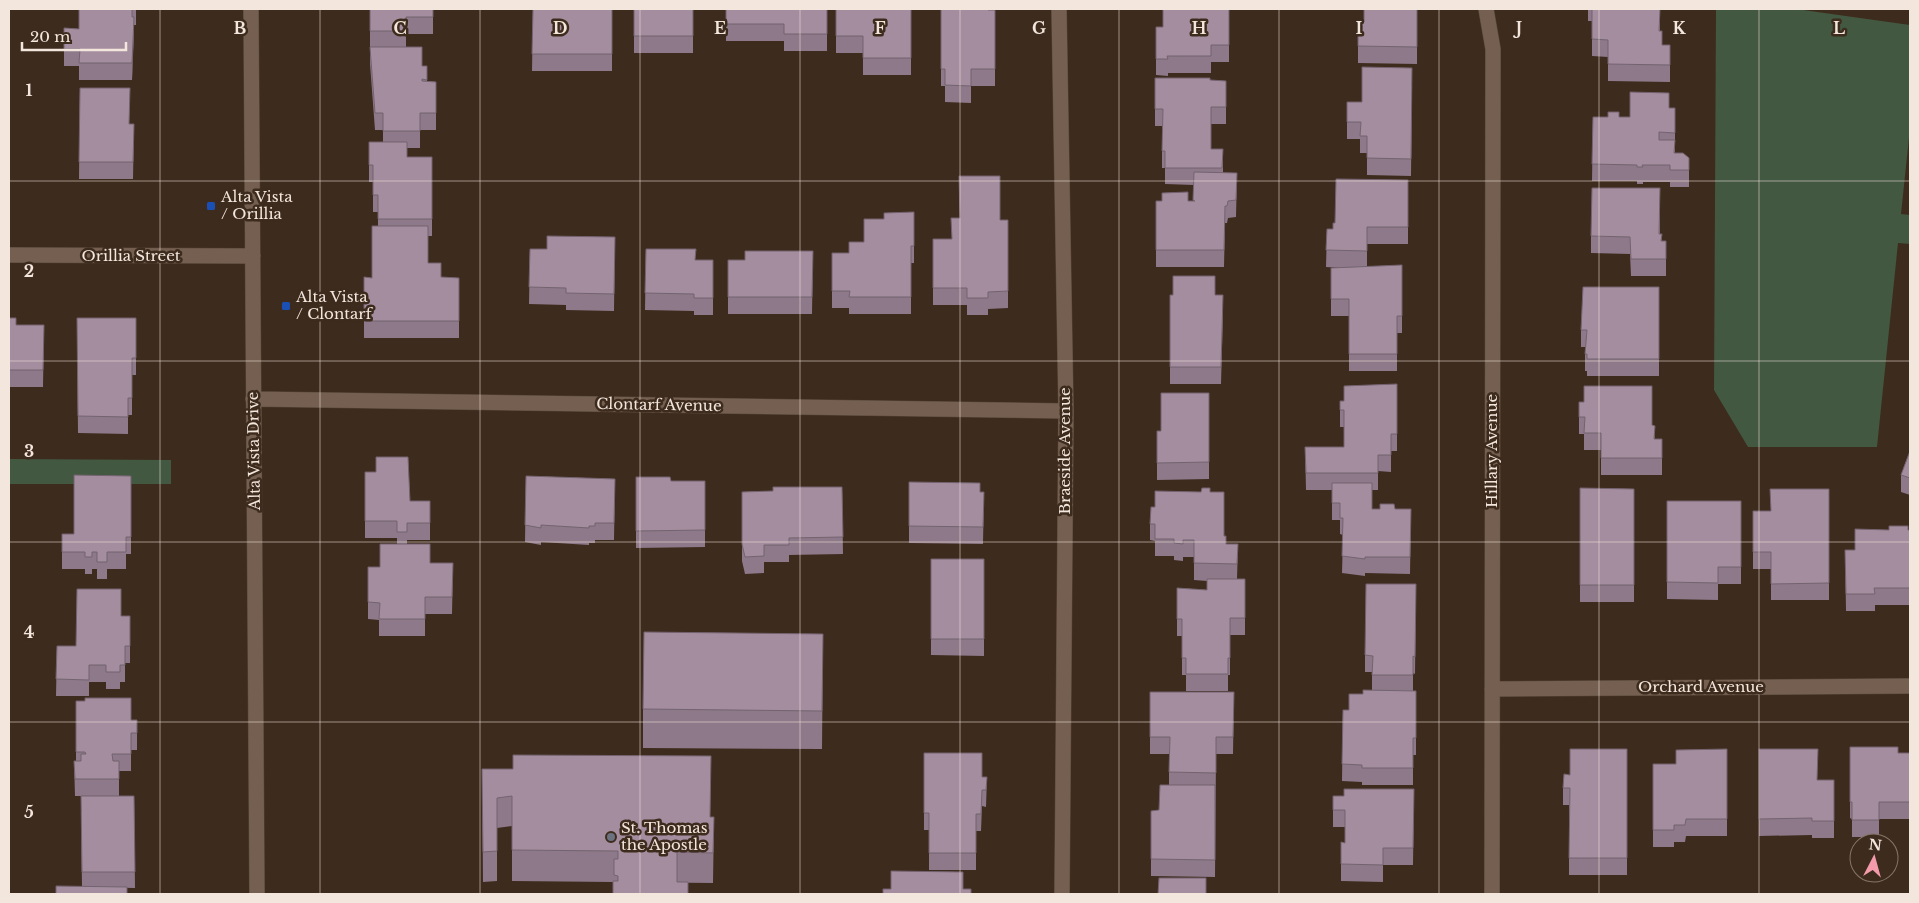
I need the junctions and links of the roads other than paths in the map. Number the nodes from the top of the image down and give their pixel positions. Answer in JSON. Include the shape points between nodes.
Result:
{"nodes":[{"id":1,"x":251,"y":9,"type":"edge"},
{"id":2,"x":1059,"y":9,"type":"edge"},
{"id":3,"x":1486,"y":9,"type":"edge"},
{"id":4,"x":9,"y":255,"type":"edge"},
{"id":5,"x":252,"y":256,"type":"junction"},
{"id":6,"x":253,"y":399,"type":"junction"},
{"id":7,"x":1066,"y":411,"type":"junction"},
{"id":8,"x":1910,"y":686,"type":"edge"},
{"id":9,"x":1492,"y":689,"type":"junction"},
{"id":10,"x":257,"y":894,"type":"edge"},
{"id":11,"x":1062,"y":894,"type":"edge"},
{"id":12,"x":1492,"y":894,"type":"edge"}],
"edges":[{"from":1,"to":5,"type":"street","name":"Alta Vista Drive"},
{"from":2,"to":7,"type":"street","name":"Braeside Avenue"},
{"from":3,"to":9,"type":"street","name":"Hillary Avenue","via":[[1493,49]]},
{"from":4,"to":5,"type":"street","name":"Orillia Street"},
{"from":5,"to":6,"type":"street","name":"Alta Vista Drive"},
{"from":6,"to":7,"type":"street","name":"Clontarf Avenue"},
{"from":6,"to":10,"type":"street","name":"Alta Vista Drive"},
{"from":7,"to":11,"type":"street","name":"Braeside Avenue"},
{"from":8,"to":9,"type":"street","name":"Orchard Avenue"},
{"from":9,"to":12,"type":"street","name":"Hillary Avenue"}]}
